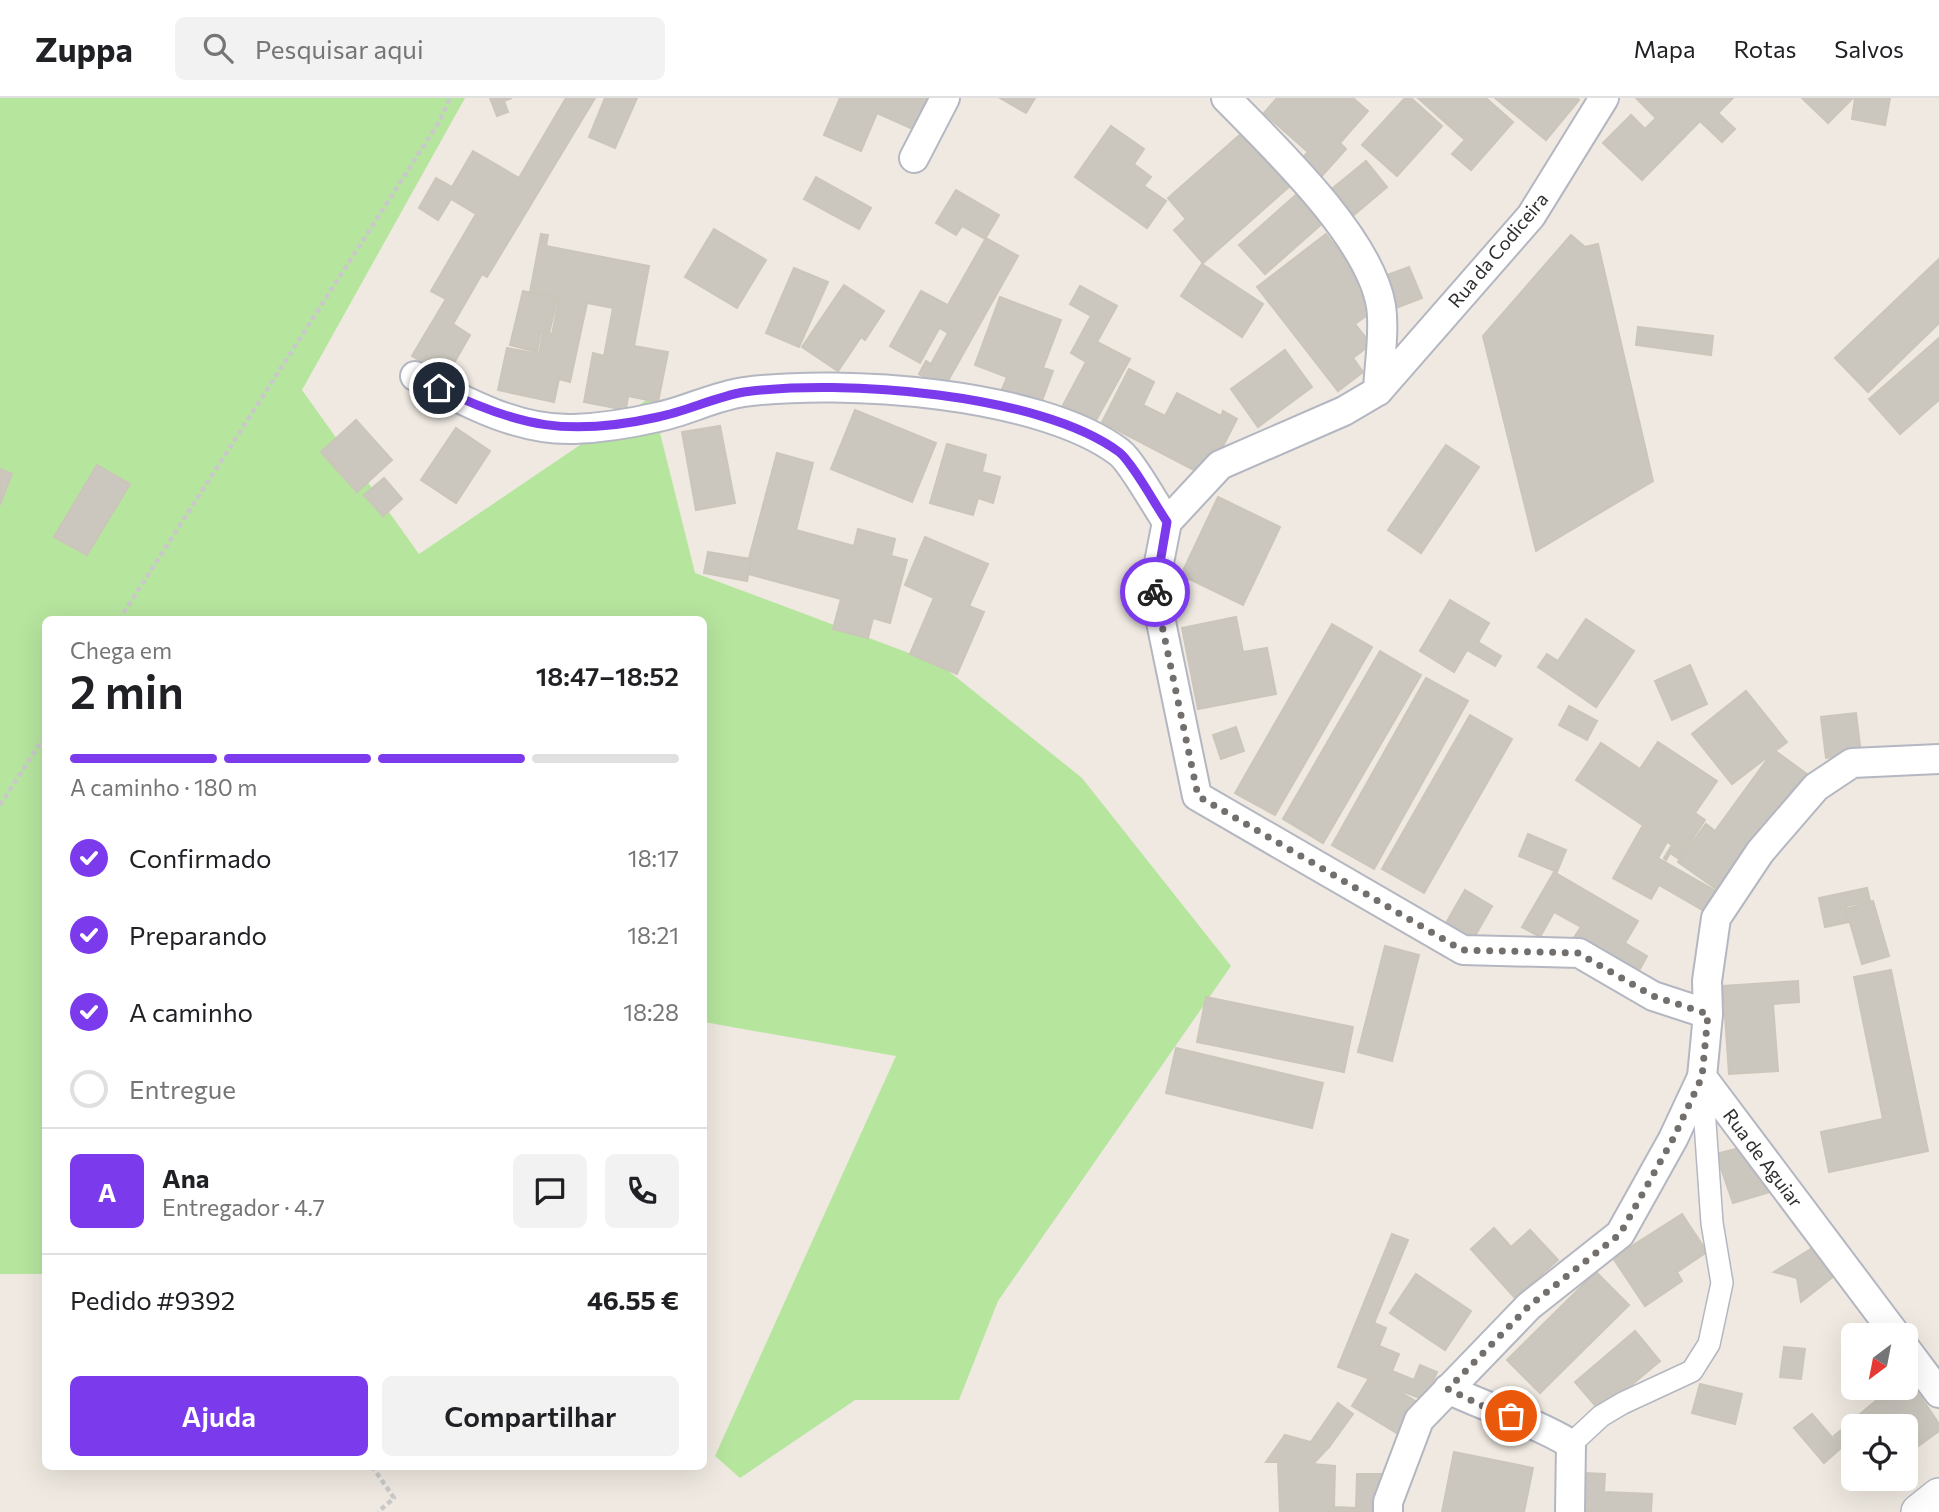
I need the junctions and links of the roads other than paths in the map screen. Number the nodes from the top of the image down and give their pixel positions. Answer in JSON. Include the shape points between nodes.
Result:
{"nodes":[{"id":1,"x":945,"y":98,"type":"edge"},
{"id":2,"x":1226,"y":98,"type":"edge"},
{"id":3,"x":1604,"y":98,"type":"edge"},
{"id":4,"x":914,"y":159,"type":"dead end"},
{"id":5,"x":415,"y":376,"type":"dead end"},
{"id":6,"x":1378,"y":391,"type":"junction"},
{"id":7,"x":1167,"y":522,"type":"junction"},
{"id":8,"x":1939,"y":759,"type":"edge"},
{"id":9,"x":1708,"y":1014,"type":"junction"},
{"id":10,"x":1702,"y":1077,"type":"junction"},
{"id":11,"x":1887,"y":1323,"type":"edge"},
{"id":12,"x":1918,"y":1365,"type":"edge"},
{"id":13,"x":1448,"y":1389,"type":"junction"},
{"id":14,"x":1939,"y":1393,"type":"edge"},
{"id":15,"x":1571,"y":1444,"type":"junction"},
{"id":16,"x":1939,"y":1496,"type":"edge"},
{"id":17,"x":1388,"y":1512,"type":"edge"},
{"id":18,"x":1570,"y":1512,"type":"edge"},
{"id":19,"x":1919,"y":1512,"type":"edge"}],
"edges":[{"from":1,"to":4,"type":"street"},
{"from":2,"to":6,"type":"street","via":[[1302,177],[1368,270],[1381,306]]},
{"from":3,"to":6,"type":"street","name":"Rua da Codiceira","via":[[1531,216]]},
{"from":5,"to":7,"type":"street","via":[[486,411],[540,426],[574,429],[658,417],[743,393],[841,386],[990,404],[1091,435],[1122,454]]},
{"from":6,"to":7,"type":"street","name":"Rua da Codiceira","via":[[1344,411],[1220,465]]},
{"from":7,"to":9,"type":"street","via":[[1154,588],[1198,796],[1462,950],[1578,953],[1653,996]]},
{"from":8,"to":9,"type":"street","via":[[1852,764],[1816,787],[1760,852],[1716,918],[1707,981]]},
{"from":9,"to":10,"type":"street"},
{"from":10,"to":11,"type":"street","name":"Rua de Aguiar"},
{"from":10,"to":13,"type":"street","via":[[1620,1234],[1529,1306]]},
{"from":10,"to":15,"type":"street","via":[[1712,1223],[1722,1283],[1709,1344],[1692,1371],[1601,1416]]},
{"from":12,"to":14,"type":"street"},
{"from":13,"to":15,"type":"street","via":[[1487,1408],[1536,1423]]},
{"from":13,"to":17,"type":"street","via":[[1419,1420]]},
{"from":15,"to":18,"type":"street"},
{"from":16,"to":19,"type":"street"}]}
